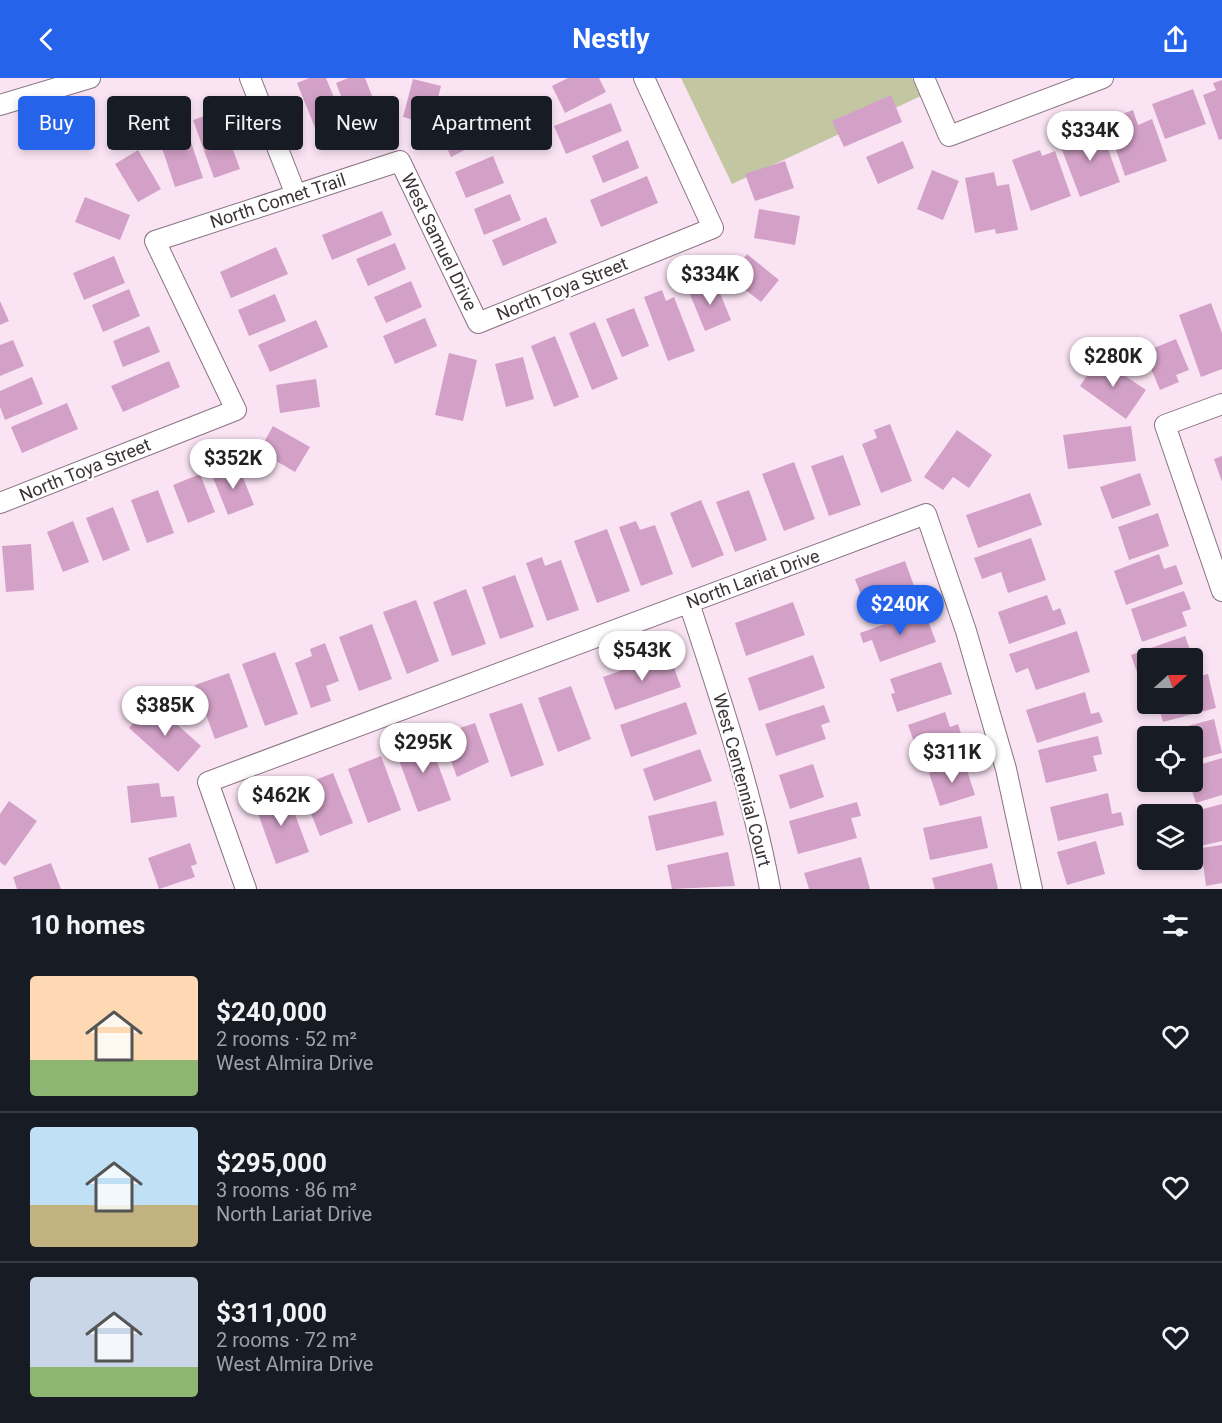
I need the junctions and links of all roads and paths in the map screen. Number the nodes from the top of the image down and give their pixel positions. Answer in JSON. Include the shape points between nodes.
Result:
{"nodes":[{"id":1,"x":90,"y":78,"type":"edge"},
{"id":2,"x":250,"y":78,"type":"edge"},
{"id":3,"x":644,"y":78,"type":"edge"},
{"id":4,"x":924,"y":78,"type":"edge"},
{"id":5,"x":1103,"y":78,"type":"edge"},
{"id":6,"x":0,"y":105,"type":"edge"},
{"id":7,"x":400,"y":161,"type":"joint"},
{"id":8,"x":296,"y":195,"type":"junction"},
{"id":9,"x":478,"y":323,"type":"joint"},
{"id":10,"x":1222,"y":404,"type":"edge"},
{"id":11,"x":236,"y":410,"type":"joint"},
{"id":12,"x":0,"y":503,"type":"edge"},
{"id":13,"x":1222,"y":591,"type":"edge"},
{"id":14,"x":688,"y":603,"type":"junction"},
{"id":15,"x":246,"y":889,"type":"edge"},
{"id":16,"x":770,"y":889,"type":"edge"},
{"id":17,"x":1032,"y":889,"type":"edge"}],
"edges":[{"from":1,"to":6,"type":"street"},
{"from":2,"to":8,"type":"street"},
{"from":3,"to":9,"type":"street","name":"North Toya Street","via":[[713,228]]},
{"from":4,"to":5,"type":"street","via":[[949,136]]},
{"from":7,"to":8,"type":"street","name":"North Comet Trail"},
{"from":7,"to":9,"type":"street","name":"West Samuel Drive"},
{"from":8,"to":11,"type":"street","name":"North Comet Trail","via":[[155,242]]},
{"from":10,"to":13,"type":"street","via":[[1165,425]]},
{"from":11,"to":12,"type":"street","name":"North Toya Street"},
{"from":14,"to":15,"type":"street","name":"North Lariat Drive","via":[[208,782]]},
{"from":14,"to":16,"type":"street","name":"West Centennial Court","via":[[722,703]]},
{"from":14,"to":17,"type":"street","name":"North Lariat Drive","via":[[926,514],[966,631],[1006,769]]}]}
